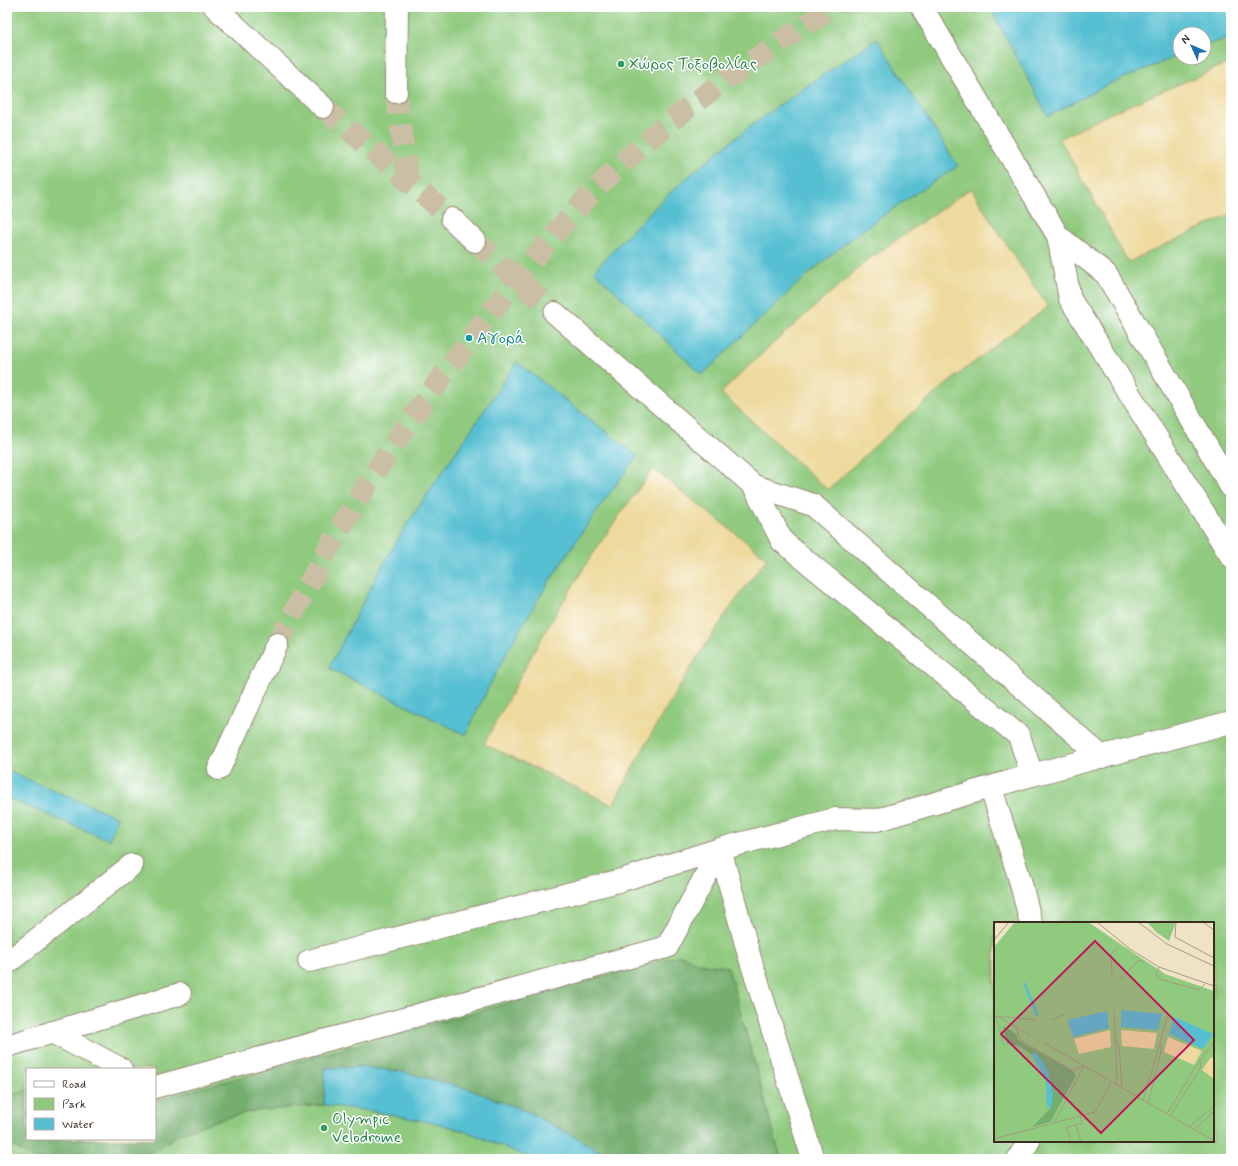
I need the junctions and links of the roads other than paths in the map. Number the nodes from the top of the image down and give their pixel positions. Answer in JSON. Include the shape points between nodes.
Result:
{"nodes":[{"id":1,"x":215,"y":7,"type":"edge"},
{"id":2,"x":397,"y":7,"type":"edge"},
{"id":3,"x":923,"y":9,"type":"dead end"},
{"id":4,"x":396,"y":92,"type":"tunnel mouth"},
{"id":5,"x":323,"y":107,"type":"tunnel mouth"},
{"id":6,"x":452,"y":219,"type":"tunnel mouth"},
{"id":7,"x":1058,"y":236,"type":"junction"},
{"id":8,"x":475,"y":241,"type":"tunnel mouth"},
{"id":9,"x":555,"y":313,"type":"tunnel mouth"},
{"id":10,"x":754,"y":486,"type":"junction"},
{"id":11,"x":1231,"y":487,"type":"edge"},
{"id":12,"x":1231,"y":556,"type":"edge"},
{"id":13,"x":277,"y":644,"type":"tunnel mouth"},
{"id":14,"x":1231,"y":722,"type":"edge"},
{"id":15,"x":1102,"y":757,"type":"junction"},
{"id":16,"x":219,"y":769,"type":"dead end"},
{"id":17,"x":1032,"y":775,"type":"junction"},
{"id":18,"x":991,"y":788,"type":"junction"},
{"id":19,"x":720,"y":849,"type":"junction"},
{"id":20,"x":132,"y":865,"type":"dead end"},
{"id":21,"x":1031,"y":922,"type":"edge"},
{"id":22,"x":309,"y":961,"type":"dead end"},
{"id":23,"x":7,"y":963,"type":"edge"},
{"id":24,"x":180,"y":994,"type":"dead end"},
{"id":25,"x":52,"y":1032,"type":"junction"},
{"id":26,"x":7,"y":1046,"type":"edge"},
{"id":27,"x":120,"y":1068,"type":"edge"},
{"id":28,"x":156,"y":1087,"type":"edge"},
{"id":29,"x":1028,"y":1142,"type":"edge"},
{"id":30,"x":813,"y":1159,"type":"edge"},
{"id":31,"x":1018,"y":1159,"type":"edge"}],
"edges":[{"from":1,"to":5,"type":"street"},
{"from":2,"to":4,"type":"street"},
{"from":3,"to":7,"type":"street"},
{"from":6,"to":8,"type":"street"},
{"from":7,"to":11,"type":"street","via":[[1106,274]]},
{"from":7,"to":12,"type":"street","via":[[1070,300]]},
{"from":9,"to":10,"type":"street"},
{"from":10,"to":15,"type":"street","via":[[813,504]]},
{"from":10,"to":17,"type":"street","via":[[782,541],[1019,736]]},
{"from":13,"to":16,"type":"street"},
{"from":14,"to":15,"type":"street"},
{"from":15,"to":17,"type":"street"},
{"from":17,"to":18,"type":"street"},
{"from":18,"to":19,"type":"street","via":[[877,820],[835,819]]},
{"from":18,"to":21,"type":"street"},
{"from":19,"to":22,"type":"street","via":[[622,880]]},
{"from":19,"to":28,"type":"street","via":[[667,947]]},
{"from":19,"to":30,"type":"street","via":[[749,955]]},
{"from":20,"to":23,"type":"street"},
{"from":24,"to":25,"type":"street"},
{"from":25,"to":26,"type":"street"},
{"from":25,"to":27,"type":"street"},
{"from":29,"to":31,"type":"street"}]}
